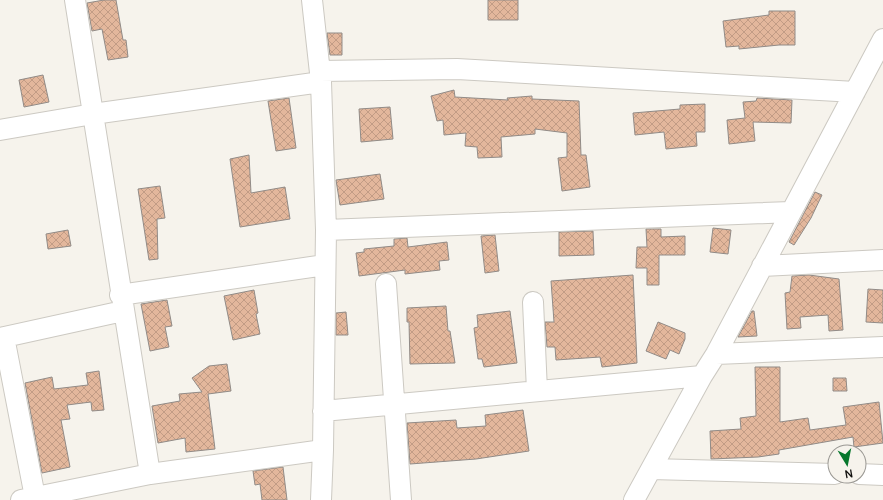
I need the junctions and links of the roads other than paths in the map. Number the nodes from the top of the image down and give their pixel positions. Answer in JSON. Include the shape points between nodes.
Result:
{"nodes":[{"id":1,"x":75,"y":0,"type":"edge"},
{"id":2,"x":312,"y":0,"type":"edge"},
{"id":3,"x":883,"y":39,"type":"edge"},
{"id":4,"x":321,"y":76,"type":"junction"},
{"id":5,"x":855,"y":92,"type":"junction"},
{"id":6,"x":93,"y":114,"type":"junction"},
{"id":7,"x":0,"y":130,"type":"edge"},
{"id":8,"x":791,"y":212,"type":"junction"},
{"id":9,"x":326,"y":230,"type":"junction"},
{"id":10,"x":883,"y":260,"type":"edge"},
{"id":11,"x":325,"y":264,"type":"junction"},
{"id":12,"x":762,"y":266,"type":"junction"},
{"id":13,"x":386,"y":284,"type":"dead end"},
{"id":14,"x":533,"y":302,"type":"dead end"},
{"id":15,"x":122,"y":303,"type":"junction"},
{"id":16,"x":2,"y":337,"type":"edge"},
{"id":17,"x":883,"y":347,"type":"edge"},
{"id":18,"x":716,"y":354,"type":"junction"},
{"id":19,"x":702,"y":376,"type":"junction"},
{"id":20,"x":537,"y":391,"type":"junction"},
{"id":21,"x":394,"y":405,"type":"junction"},
{"id":22,"x":323,"y":411,"type":"junction"},
{"id":23,"x":324,"y":450,"type":"junction"},
{"id":24,"x":651,"y":469,"type":"junction"},
{"id":25,"x":150,"y":474,"type":"junction"},
{"id":26,"x":827,"y":474,"type":"edge"},
{"id":27,"x":867,"y":474,"type":"edge"},
{"id":28,"x":883,"y":475,"type":"edge"},
{"id":29,"x":28,"y":499,"type":"edge"},
{"id":30,"x":321,"y":500,"type":"edge"},
{"id":31,"x":401,"y":500,"type":"edge"},
{"id":32,"x":634,"y":500,"type":"edge"}],
"edges":[{"from":1,"to":6,"type":"street"},
{"from":2,"to":4,"type":"street"},
{"from":3,"to":5,"type":"street"},
{"from":4,"to":5,"type":"street","via":[[457,69]]},
{"from":4,"to":6,"type":"street"},
{"from":4,"to":9,"type":"street"},
{"from":5,"to":8,"type":"street"},
{"from":6,"to":7,"type":"street"},
{"from":6,"to":15,"type":"street"},
{"from":8,"to":9,"type":"street"},
{"from":8,"to":12,"type":"street"},
{"from":9,"to":11,"type":"street"},
{"from":10,"to":12,"type":"street"},
{"from":11,"to":15,"type":"street"},
{"from":11,"to":22,"type":"street"},
{"from":12,"to":18,"type":"street"},
{"from":13,"to":21,"type":"street"},
{"from":14,"to":20,"type":"street"},
{"from":15,"to":16,"type":"street"},
{"from":15,"to":25,"type":"street"},
{"from":16,"to":29,"type":"street"},
{"from":17,"to":18,"type":"street"},
{"from":18,"to":19,"type":"street"},
{"from":19,"to":20,"type":"street"},
{"from":19,"to":24,"type":"street"},
{"from":20,"to":21,"type":"street"},
{"from":21,"to":22,"type":"street"},
{"from":21,"to":31,"type":"street"},
{"from":22,"to":23,"type":"street"},
{"from":23,"to":25,"type":"street"},
{"from":23,"to":30,"type":"street"},
{"from":24,"to":26,"type":"street"},
{"from":24,"to":32,"type":"street"},
{"from":25,"to":29,"type":"street"},
{"from":27,"to":28,"type":"street"}]}
